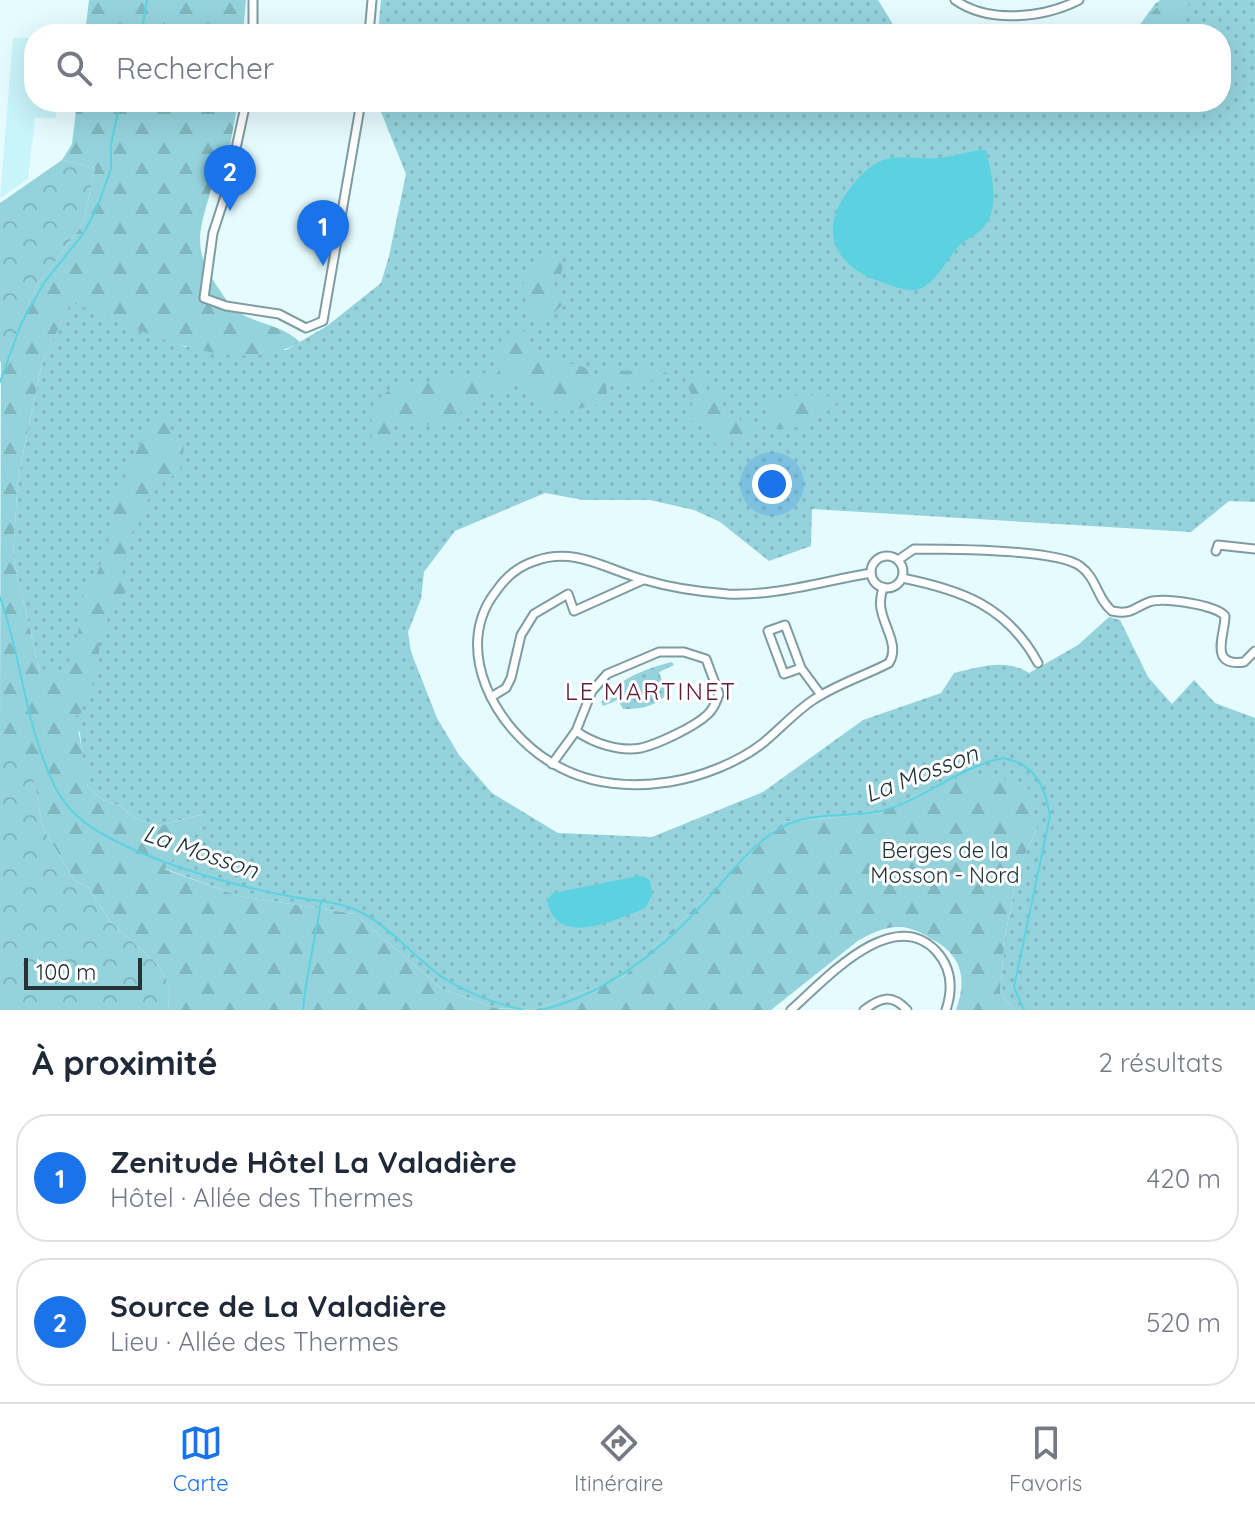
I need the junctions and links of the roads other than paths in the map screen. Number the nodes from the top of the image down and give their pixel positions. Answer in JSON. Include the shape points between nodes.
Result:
{"nodes":[{"id":1,"x":253,"y":0,"type":"edge"},
{"id":2,"x":372,"y":0,"type":"edge"},
{"id":3,"x":955,"y":0,"type":"edge"},
{"id":4,"x":1079,"y":0,"type":"edge"},
{"id":5,"x":253,"y":24,"type":"edge"},
{"id":6,"x":370,"y":24,"type":"edge"},
{"id":7,"x":244,"y":112,"type":"edge"},
{"id":8,"x":359,"y":112,"type":"edge"},
{"id":9,"x":1255,"y":549,"type":"edge"},
{"id":10,"x":1216,"y":551,"type":"dead end"},
{"id":11,"x":898,"y":560,"type":"junction"},
{"id":12,"x":871,"y":573,"type":"junction"},
{"id":13,"x":902,"y":578,"type":"junction"},
{"id":14,"x":643,"y":580,"type":"junction"},
{"id":15,"x":883,"y":587,"type":"junction"},
{"id":16,"x":1255,"y":651,"type":"edge"},
{"id":17,"x":1038,"y":663,"type":"dead end"},
{"id":18,"x":801,"y":668,"type":"junction"},
{"id":19,"x":821,"y":695,"type":"junction"},
{"id":20,"x":491,"y":697,"type":"junction"},
{"id":21,"x":576,"y":731,"type":"junction"},
{"id":22,"x":552,"y":764,"type":"junction"},
{"id":23,"x":791,"y":1010,"type":"edge"},
{"id":24,"x":864,"y":1010,"type":"edge"},
{"id":25,"x":907,"y":1010,"type":"edge"},
{"id":26,"x":946,"y":1010,"type":"edge"}],
"edges":[{"from":1,"to":5,"type":"street"},
{"from":2,"to":6,"type":"street"},
{"from":3,"to":4,"type":"street","via":[[972,10],[1023,15]]},
{"from":7,"to":8,"type":"street","via":[[213,233],[204,298],[279,314],[306,328],[323,321]]},
{"from":9,"to":10,"type":"street","via":[[1218,545]]},
{"from":11,"to":12,"type":"street","via":[[878,558]]},
{"from":11,"to":13,"type":"street"},
{"from":11,"to":16,"type":"street","via":[[914,549],[1069,559],[1089,573],[1112,611],[1131,612],[1156,601],[1215,609],[1225,616],[1219,646],[1225,658],[1244,662]]},
{"from":12,"to":14,"type":"street","via":[[745,594]]},
{"from":12,"to":15,"type":"street"},
{"from":13,"to":15,"type":"street","via":[[897,585]]},
{"from":13,"to":17,"type":"street","via":[[946,587],[982,602],[1030,648]]},
{"from":14,"to":20,"type":"street","via":[[574,611],[568,594],[538,610],[521,635],[506,688]]},
{"from":14,"to":20,"type":"street","via":[[570,556],[545,557],[509,576],[484,609],[476,640],[480,671]]},
{"from":15,"to":19,"type":"street","via":[[881,611],[892,659]]},
{"from":18,"to":18,"type":"street","via":[[785,625],[768,631],[784,674]]},
{"from":18,"to":19,"type":"street"},
{"from":19,"to":22,"type":"street","via":[[750,752],[680,779],[609,783]]},
{"from":20,"to":22,"type":"street","via":[[508,724]]},
{"from":21,"to":21,"type":"street","via":[[592,691],[607,674],[659,652],[706,659],[719,694],[699,722],[640,748],[608,746]]},
{"from":21,"to":22,"type":"street"},
{"from":23,"to":26,"type":"street","via":[[857,953],[897,936],[919,940],[942,958],[951,984]]},
{"from":24,"to":25,"type":"street","via":[[886,998]]}]}
